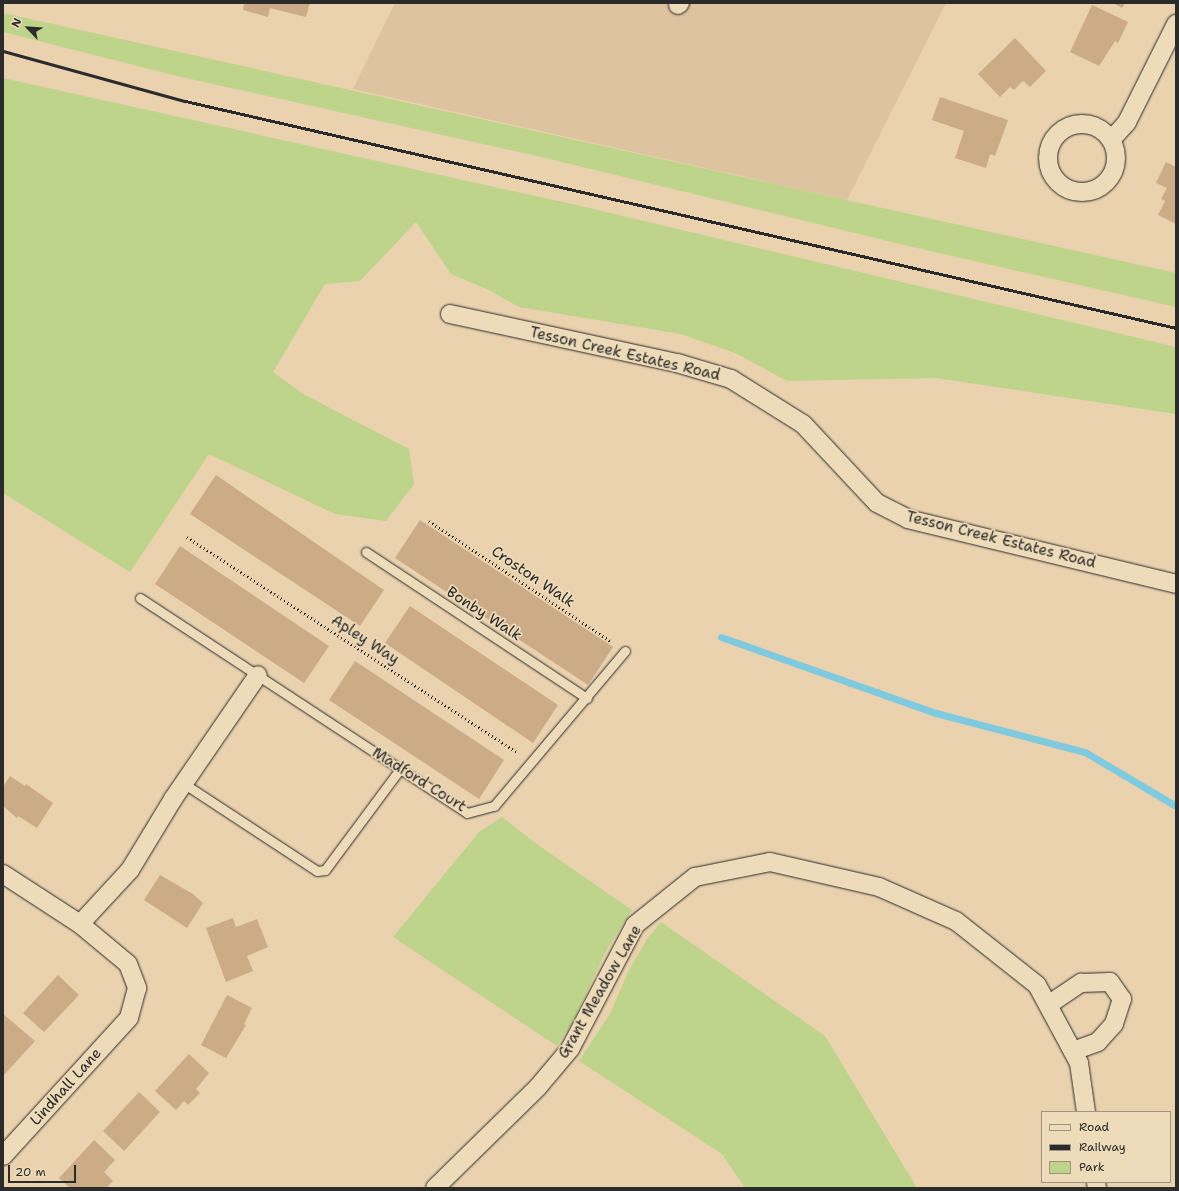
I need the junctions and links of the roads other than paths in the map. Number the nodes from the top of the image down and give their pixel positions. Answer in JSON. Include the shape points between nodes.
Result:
{"nodes":[{"id":1,"x":1176,"y":24,"type":"edge"},
{"id":2,"x":1111,"y":140,"type":"dead end"},
{"id":3,"x":450,"y":314,"type":"dead end"},
{"id":4,"x":366,"y":552,"type":"dead end"},
{"id":5,"x":1176,"y":584,"type":"edge"},
{"id":6,"x":140,"y":598,"type":"dead end"},
{"id":7,"x":625,"y":651,"type":"road end"},
{"id":8,"x":258,"y":675,"type":"junction"},
{"id":9,"x":587,"y":698,"type":"junction"},
{"id":10,"x":400,"y":769,"type":"junction"},
{"id":11,"x":183,"y":783,"type":"junction"},
{"id":12,"x":3,"y":874,"type":"edge"},
{"id":13,"x":80,"y":924,"type":"junction"},
{"id":14,"x":1048,"y":1005,"type":"junction"},
{"id":15,"x":1073,"y":1051,"type":"junction"},
{"id":16,"x":1086,"y":1111,"type":"edge"},
{"id":17,"x":3,"y":1156,"type":"edge"},
{"id":18,"x":436,"y":1188,"type":"edge"}],
"edges":[{"from":1,"to":2,"type":"street","via":[[1127,122]]},
{"from":3,"to":5,"type":"street","name":"Tesson Creek Estates Road","via":[[677,363],[731,379],[803,424],[877,503],[908,520]]},
{"from":4,"to":9,"type":"lane","name":"Bonby Walk"},
{"from":6,"to":8,"type":"lane","name":"Madford Court"},
{"from":7,"to":9,"type":"lane","name":"Madford Court"},
{"from":8,"to":10,"type":"lane","name":"Madford Court"},
{"from":8,"to":11,"type":"street"},
{"from":9,"to":10,"type":"lane","name":"Madford Court","via":[[494,806],[467,813]]},
{"from":10,"to":11,"type":"lane","via":[[325,870],[317,871]]},
{"from":11,"to":13,"type":"street","via":[[130,870]]},
{"from":12,"to":13,"type":"street"},
{"from":13,"to":17,"type":"street","name":"Lindhall Lane","via":[[128,964],[137,988],[129,1018]]},
{"from":14,"to":15,"type":"street","name":"Grant Meadow Lane"},
{"from":14,"to":15,"type":"street","via":[[1081,983],[1110,982],[1122,999],[1114,1024],[1098,1042]]},
{"from":14,"to":18,"type":"street","name":"Grant Meadow Lane","via":[[1037,985],[956,921],[879,887],[770,862],[694,877],[634,925],[570,1049],[538,1087]]},
{"from":15,"to":16,"type":"street","name":"Grant Meadow Lane","via":[[1079,1063]]}]}
